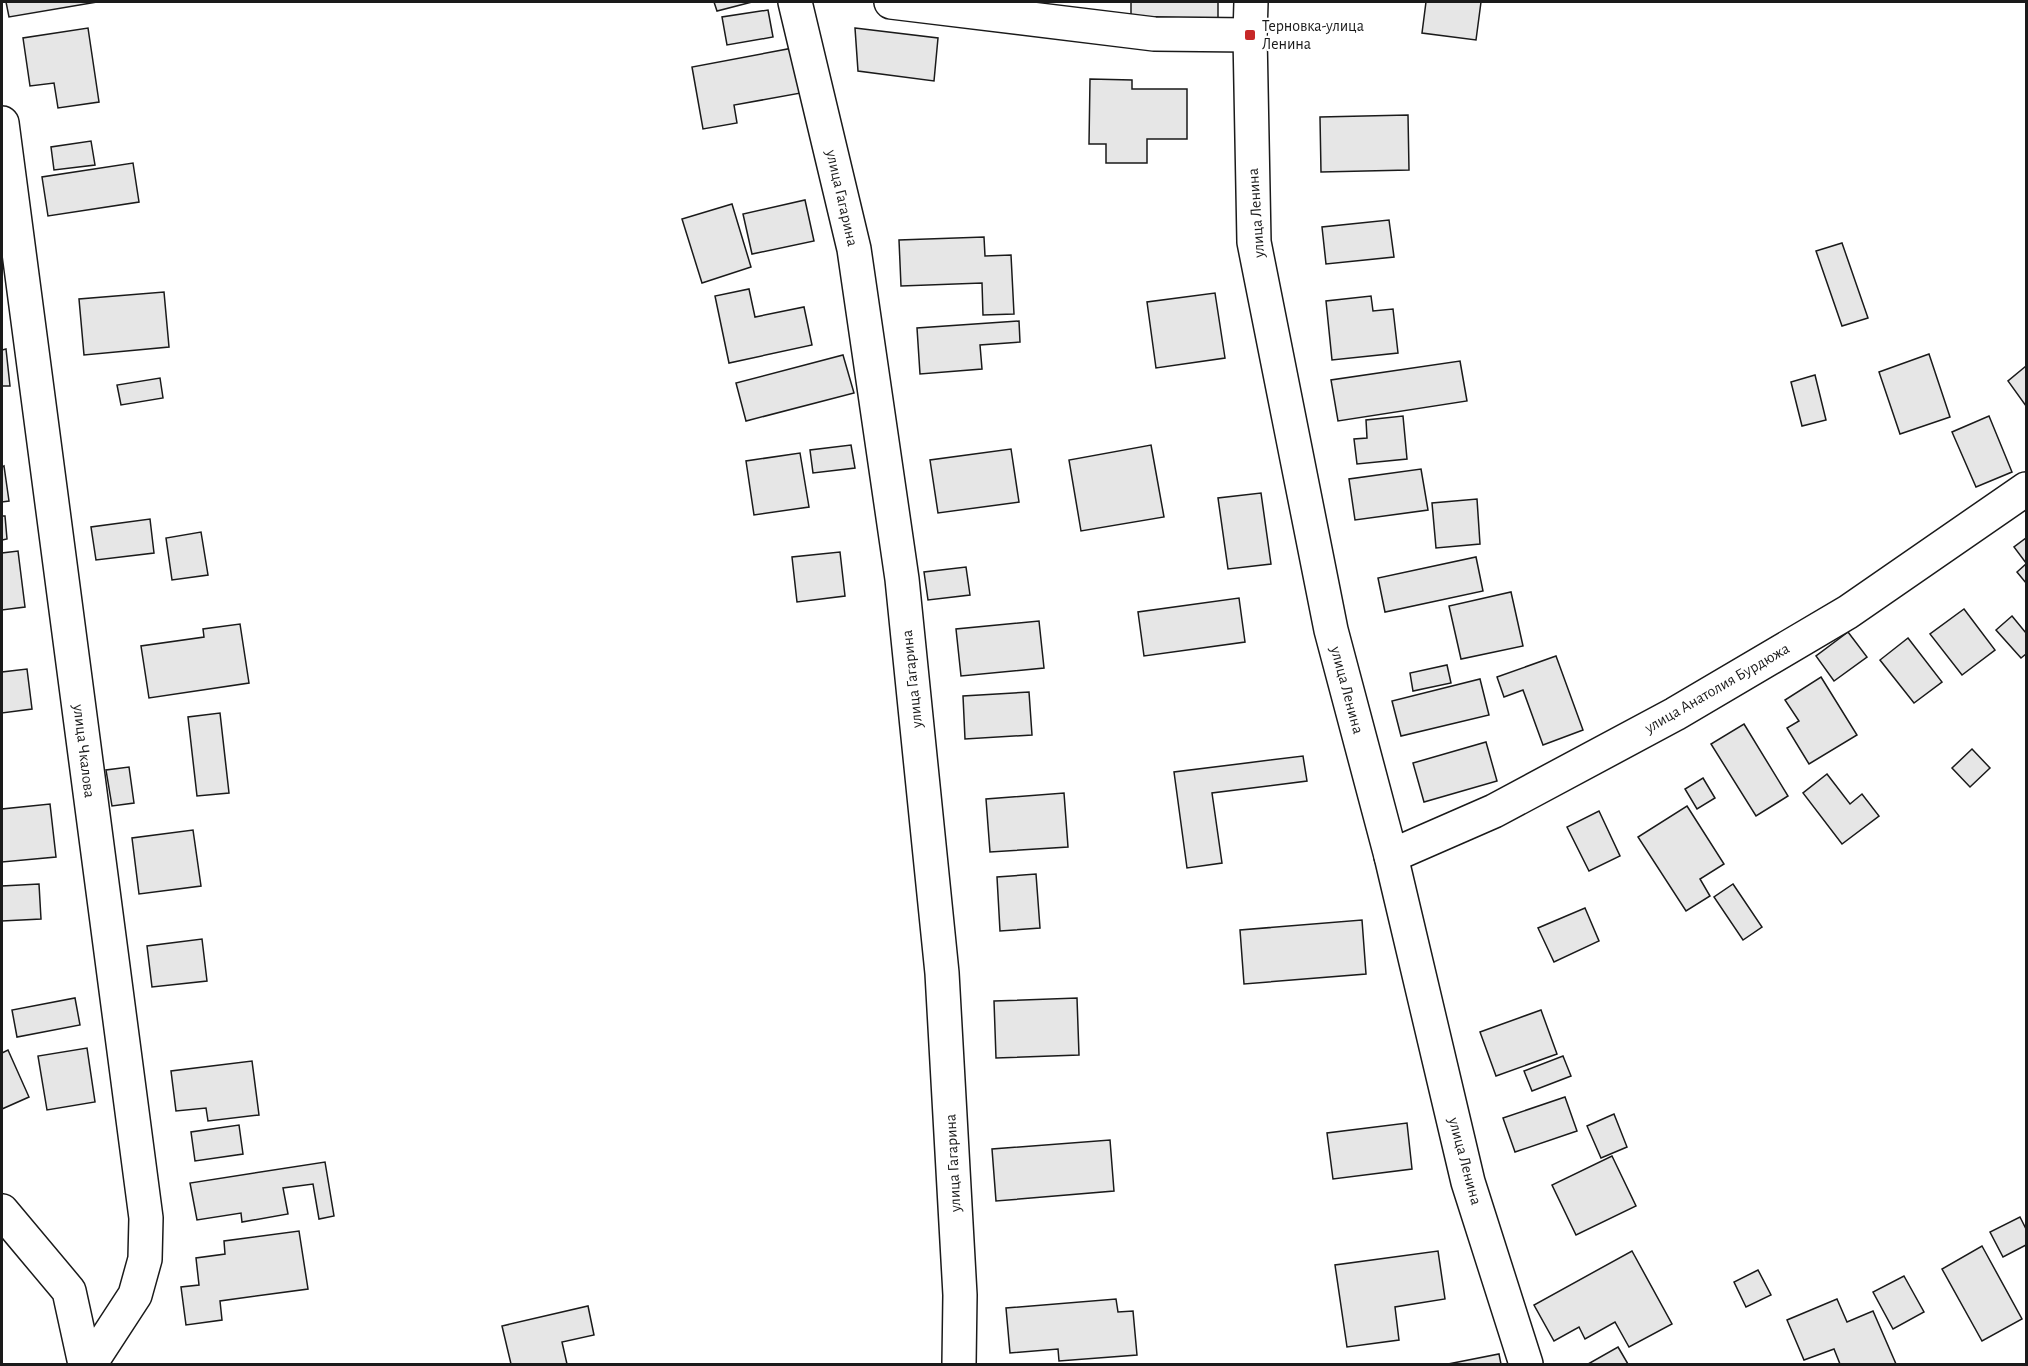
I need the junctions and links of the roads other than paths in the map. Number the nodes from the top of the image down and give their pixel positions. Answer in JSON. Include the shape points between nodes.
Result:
{"nodes":[{"id":1,"x":795,"y":2,"type":"edge"},
{"id":2,"x":891,"y":2,"type":"edge"},
{"id":3,"x":1251,"y":2,"type":"edge"},
{"id":4,"x":1250,"y":35,"type":"junction"},
{"id":5,"x":2,"y":123,"type":"edge"},
{"id":6,"x":2026,"y":489,"type":"edge"},
{"id":7,"x":1391,"y":856,"type":"junction"},
{"id":8,"x":2,"y":1211,"type":"edge"},
{"id":9,"x":85,"y":1365,"type":"edge"},
{"id":10,"x":90,"y":1365,"type":"edge"},
{"id":11,"x":959,"y":1365,"type":"edge"},
{"id":12,"x":1526,"y":1365,"type":"edge"}],
"edges":[{"from":1,"to":11,"type":"street","name":"улица Гагарина","via":[[854,249],[902,579],[942,973],[960,1295]]},
{"from":2,"to":4,"type":"street","via":[[1154,34]]},
{"from":3,"to":4,"type":"street","name":"улица Ленина"},
{"from":4,"to":7,"type":"street","name":"улица Ленина","via":[[1254,242],[1331,630]]},
{"from":5,"to":10,"type":"street","name":"улица Чкалова","via":[[146,1218],[145,1259],[135,1295]]},
{"from":6,"to":7,"type":"street","name":"улица Анатолия Бурдюжа","via":[[1848,612],[1675,714],[1494,811]]},
{"from":7,"to":12,"type":"street","name":"улица Ленина","via":[[1468,1182]]},
{"from":8,"to":9,"type":"street","via":[[69,1291]]}]}
